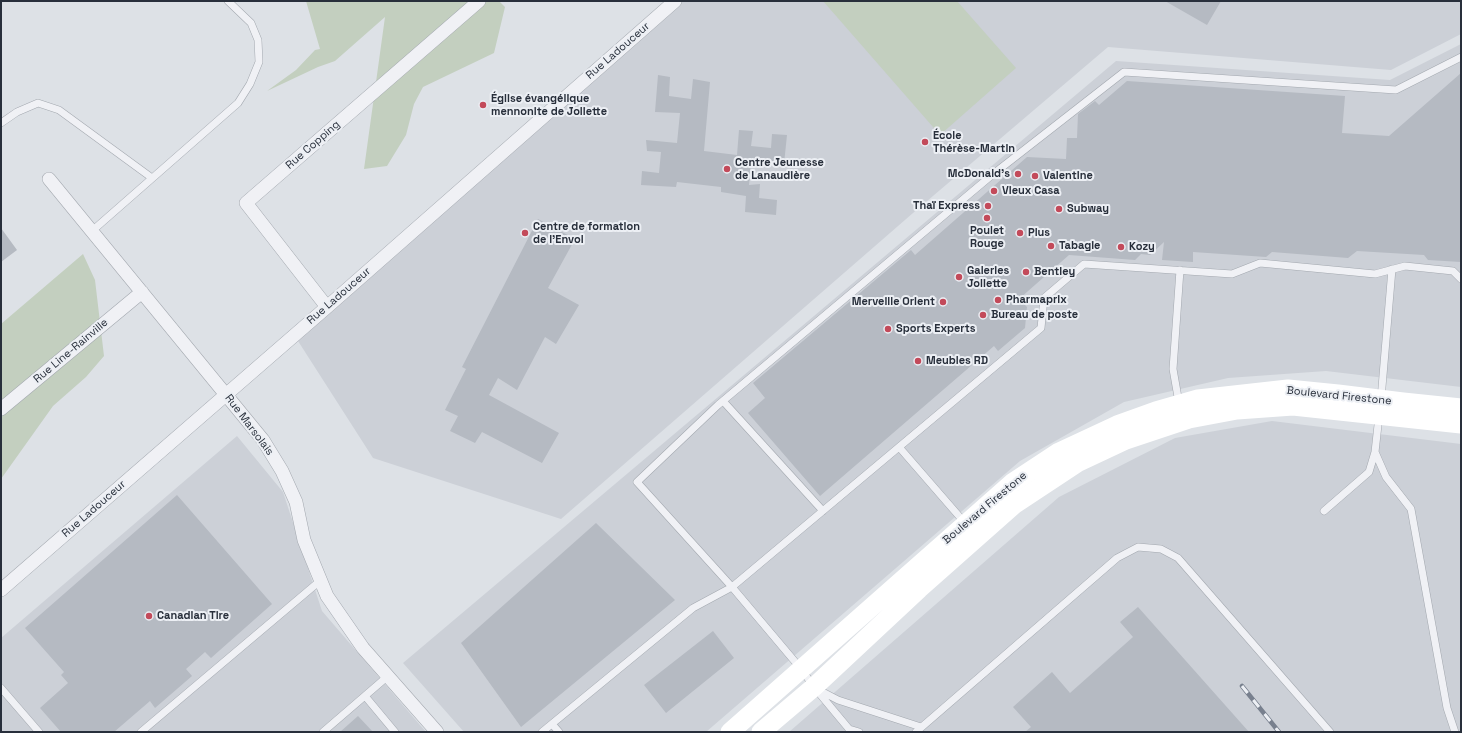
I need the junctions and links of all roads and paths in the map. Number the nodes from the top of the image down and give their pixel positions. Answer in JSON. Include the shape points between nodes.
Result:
{"nodes":[{"id":1,"x":228,"y":1,"type":"edge"},
{"id":2,"x":480,"y":1,"type":"edge"},
{"id":3,"x":675,"y":1,"type":"edge"},
{"id":4,"x":1461,"y":57,"type":"edge"},
{"id":5,"x":1,"y":123,"type":"edge"},
{"id":6,"x":152,"y":178,"type":"junction"},
{"id":7,"x":49,"y":179,"type":"dead end"},
{"id":8,"x":92,"y":231,"type":"junction"},
{"id":9,"x":1180,"y":270,"type":"junction"},
{"id":10,"x":1392,"y":270,"type":"junction"},
{"id":11,"x":1461,"y":279,"type":"edge"},
{"id":12,"x":142,"y":292,"type":"junction"},
{"id":13,"x":328,"y":307,"type":"junction"},
{"id":14,"x":226,"y":394,"type":"junction"},
{"id":15,"x":724,"y":400,"type":"junction"},
{"id":16,"x":1380,"y":407,"type":"junction"},
{"id":17,"x":1461,"y":408,"type":"edge"},
{"id":18,"x":1,"y":409,"type":"edge"},
{"id":19,"x":1182,"y":412,"type":"junction"},
{"id":20,"x":1461,"y":424,"type":"edge"},
{"id":21,"x":899,"y":447,"type":"junction"},
{"id":22,"x":1375,"y":452,"type":"junction"},
{"id":23,"x":823,"y":511,"type":"junction"},
{"id":24,"x":1324,"y":511,"type":"dead end"},
{"id":25,"x":965,"y":523,"type":"junction"},
{"id":26,"x":321,"y":580,"type":"junction"},
{"id":27,"x":732,"y":587,"type":"junction"},
{"id":28,"x":1,"y":590,"type":"edge"},
{"id":29,"x":802,"y":670,"type":"junction"},
{"id":30,"x":388,"y":676,"type":"junction"},
{"id":31,"x":814,"y":687,"type":"junction"},
{"id":32,"x":1,"y":688,"type":"edge"},
{"id":33,"x":365,"y":696,"type":"junction"},
{"id":34,"x":552,"y":724,"type":"junction"},
{"id":35,"x":425,"y":726,"type":"edge"},
{"id":36,"x":918,"y":730,"type":"edge"},
{"id":37,"x":39,"y":732,"type":"edge"},
{"id":38,"x":141,"y":732,"type":"edge"},
{"id":39,"x":323,"y":732,"type":"edge"},
{"id":40,"x":395,"y":732,"type":"edge"},
{"id":41,"x":436,"y":732,"type":"edge"},
{"id":42,"x":542,"y":732,"type":"edge"},
{"id":43,"x":559,"y":732,"type":"edge"},
{"id":44,"x":730,"y":732,"type":"edge"},
{"id":45,"x":761,"y":732,"type":"edge"},
{"id":46,"x":859,"y":732,"type":"edge"},
{"id":47,"x":1330,"y":732,"type":"edge"},
{"id":48,"x":1455,"y":732,"type":"edge"}],
"edges":[{"from":1,"to":6,"type":"lane","via":[[251,23],[258,40],[259,62],[250,84],[238,103]]},
{"from":2,"to":13,"type":"street","name":"Rue Copping","via":[[246,203]]},
{"from":3,"to":13,"type":"street","name":"Rue Ladouceur"},
{"from":4,"to":15,"type":"lane","via":[[1396,90],[1124,72],[992,175]]},
{"from":5,"to":6,"type":"lane","via":[[17,112],[38,103],[59,110]]},
{"from":6,"to":8,"type":"lane"},
{"from":7,"to":8,"type":"street","name":"Rue Marsolais"},
{"from":8,"to":12,"type":"street","name":"Rue Marsolais"},
{"from":9,"to":10,"type":"lane","via":[[1232,274],[1260,263],[1375,274]]},
{"from":9,"to":19,"type":"lane","via":[[1173,369]]},
{"from":9,"to":21,"type":"lane","via":[[1084,264],[1044,298],[1041,328]]},
{"from":10,"to":11,"type":"lane","via":[[1405,266],[1453,271]]},
{"from":10,"to":16,"type":"lane"},
{"from":12,"to":14,"type":"street","name":"Rue Marsolais"},
{"from":12,"to":18,"type":"street","name":"Rue Line-Rainville"},
{"from":13,"to":14,"type":"street","name":"Rue Ladouceur"},
{"from":14,"to":26,"type":"street","name":"Rue Marsolais","via":[[263,440],[282,471],[296,502],[304,540]]},
{"from":14,"to":28,"type":"street","name":"Rue Ladouceur"},
{"from":15,"to":23,"type":"lane"},
{"from":15,"to":27,"type":"lane","via":[[638,482]]},
{"from":16,"to":17,"type":"main road","name":"Boulevard Firestone"},
{"from":16,"to":19,"type":"main road","name":"Boulevard Firestone","via":[[1292,406]]},
{"from":16,"to":20,"type":"main road","name":"Boulevard Firestone"},
{"from":16,"to":22,"type":"lane"},
{"from":19,"to":25,"type":"main road","name":"Boulevard Firestone","via":[[1117,425],[1059,452],[1012,483]]},
{"from":19,"to":31,"type":"main road","name":"Boulevard Firestone","via":[[1078,463],[1015,504]]},
{"from":21,"to":23,"type":"lane"},
{"from":21,"to":25,"type":"lane"},
{"from":22,"to":24,"type":"lane","via":[[1369,472]]},
{"from":22,"to":48,"type":"lane","via":[[1386,477],[1411,509],[1447,708]]},
{"from":23,"to":27,"type":"lane"},
{"from":25,"to":29,"type":"main road","name":"Boulevard Firestone"},
{"from":26,"to":30,"type":"street","name":"Rue Marsolais","via":[[327,596],[363,648]]},
{"from":26,"to":38,"type":"lane"},
{"from":27,"to":29,"type":"lane"},
{"from":27,"to":34,"type":"lane","via":[[693,608]]},
{"from":29,"to":31,"type":"lane"},
{"from":29,"to":44,"type":"main road","name":"Boulevard Firestone"},
{"from":30,"to":33,"type":"lane"},
{"from":30,"to":35,"type":"street","name":"Rue Marsolais"},
{"from":31,"to":36,"type":"lane","via":[[838,700]]},
{"from":31,"to":45,"type":"main road","name":"Boulevard Firestone"},
{"from":31,"to":46,"type":"lane","via":[[849,729]]},
{"from":32,"to":37,"type":"lane"},
{"from":33,"to":39,"type":"lane"},
{"from":33,"to":40,"type":"lane"},
{"from":34,"to":42,"type":"lane"},
{"from":34,"to":43,"type":"lane"},
{"from":35,"to":41,"type":"street","name":"Rue Marsolais"},
{"from":36,"to":47,"type":"lane","via":[[1117,558],[1138,547],[1161,549],[1178,558]]}]}
